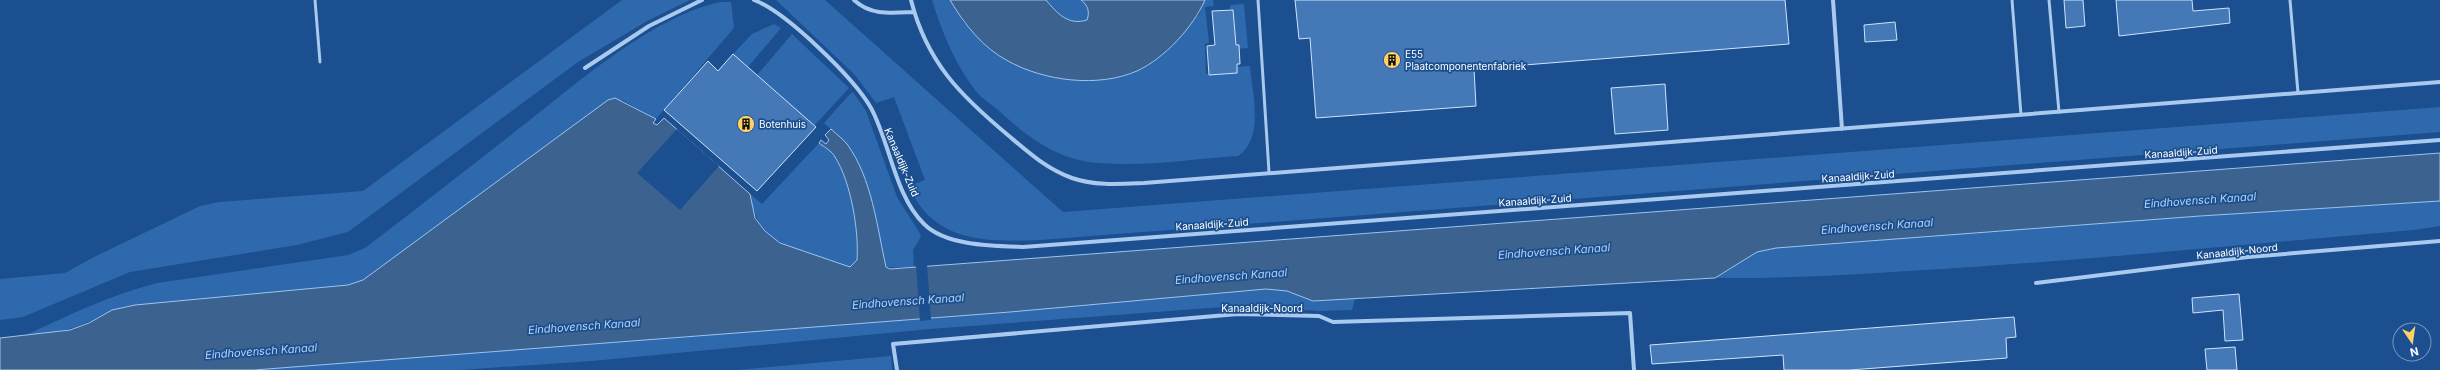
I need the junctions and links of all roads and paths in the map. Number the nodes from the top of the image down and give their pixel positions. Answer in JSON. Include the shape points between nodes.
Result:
{"nodes":[{"id":1,"x":315,"y":0,"type":"edge"},
{"id":2,"x":702,"y":0,"type":"edge"},
{"id":3,"x":754,"y":0,"type":"edge"},
{"id":4,"x":854,"y":0,"type":"edge"},
{"id":5,"x":911,"y":0,"type":"edge"},
{"id":6,"x":1258,"y":0,"type":"edge"},
{"id":7,"x":1833,"y":0,"type":"edge"},
{"id":8,"x":2012,"y":0,"type":"edge"},
{"id":9,"x":2049,"y":0,"type":"edge"},
{"id":10,"x":2290,"y":0,"type":"edge"},
{"id":11,"x":914,"y":12,"type":"junction"},
{"id":12,"x":320,"y":62,"type":"dead end"},
{"id":13,"x":585,"y":68,"type":"dead end"},
{"id":14,"x":2440,"y":82,"type":"edge"},
{"id":15,"x":2298,"y":93,"type":"junction"},
{"id":16,"x":2059,"y":112,"type":"junction"},
{"id":17,"x":2021,"y":115,"type":"junction"},
{"id":18,"x":1842,"y":129,"type":"junction"},
{"id":19,"x":2440,"y":140,"type":"edge"},
{"id":20,"x":1269,"y":172,"type":"junction"},
{"id":21,"x":2440,"y":241,"type":"edge"},
{"id":22,"x":2036,"y":283,"type":"dead end"},
{"id":23,"x":898,"y":370,"type":"edge"},
{"id":24,"x":1634,"y":370,"type":"edge"}],
"edges":[{"from":1,"to":12,"type":"lane"},
{"from":2,"to":13,"type":"street","via":[[649,26]]},
{"from":3,"to":19,"type":"street","name":"Kanaaldijk-Zuid","via":[[768,5],[793,25],[855,85],[871,108],[904,192],[924,224],[945,236],[975,244],[1023,247]]},
{"from":4,"to":11,"type":"street","via":[[872,11],[891,14]]},
{"from":5,"to":11,"type":"street"},
{"from":6,"to":20,"type":"lane"},
{"from":7,"to":18,"type":"street"},
{"from":8,"to":17,"type":"lane"},
{"from":9,"to":16,"type":"lane"},
{"from":10,"to":15,"type":"lane"},
{"from":11,"to":20,"type":"street","via":[[953,86],[1044,165],[1072,178],[1110,184]]},
{"from":14,"to":15,"type":"street"},
{"from":15,"to":16,"type":"street"},
{"from":16,"to":17,"type":"street"},
{"from":17,"to":18,"type":"street"},
{"from":18,"to":20,"type":"street"},
{"from":21,"to":22,"type":"street","name":"Kanaaldijk-Noord","via":[[2248,257]]},
{"from":23,"to":24,"type":"street","name":"Kanaaldijk-Noord","via":[[893,344],[1238,314],[1319,316],[1333,322],[1630,313]]}]}
